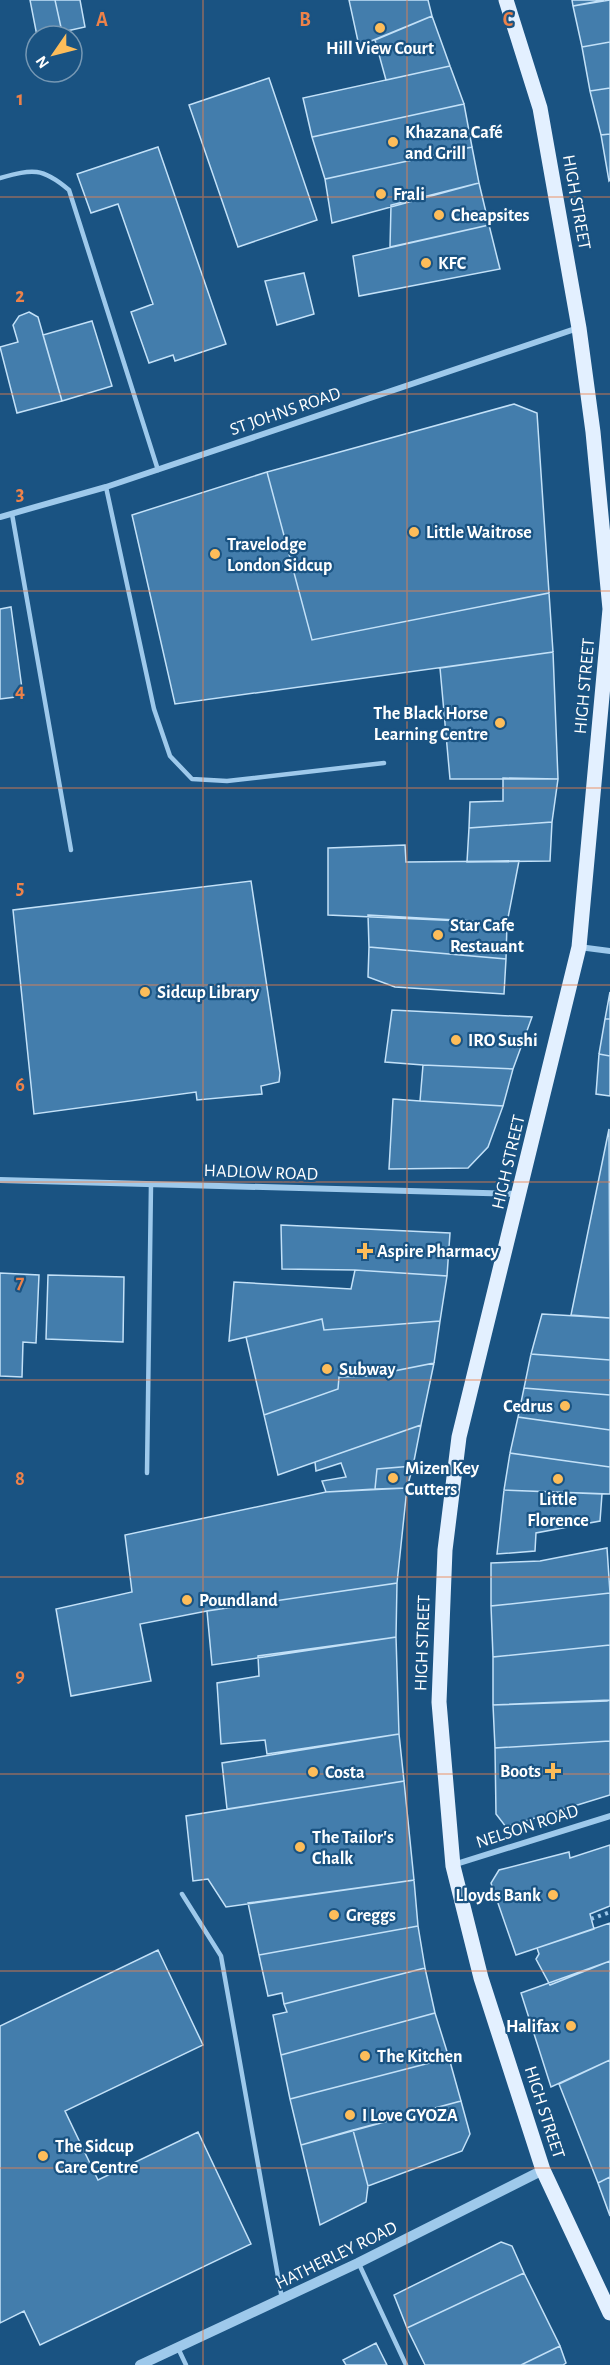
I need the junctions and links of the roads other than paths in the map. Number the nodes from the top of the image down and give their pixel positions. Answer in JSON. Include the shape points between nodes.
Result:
{"nodes":[{"id":1,"x":506,"y":0,"type":"edge"},
{"id":2,"x":0,"y":178,"type":"edge"},
{"id":3,"x":579,"y":328,"type":"junction"},
{"id":4,"x":158,"y":470,"type":"junction"},
{"id":5,"x":106,"y":487,"type":"junction"},
{"id":6,"x":12,"y":514,"type":"junction"},
{"id":7,"x":0,"y":517,"type":"edge"},
{"id":8,"x":610,"y":609,"type":"edge"},
{"id":9,"x":384,"y":763,"type":"dead end"},
{"id":10,"x":71,"y":850,"type":"dead end"},
{"id":11,"x":579,"y":947,"type":"junction"},
{"id":12,"x":610,"y":951,"type":"edge"},
{"id":13,"x":0,"y":1180,"type":"edge"},
{"id":14,"x":151,"y":1184,"type":"junction"},
{"id":15,"x":520,"y":1194,"type":"junction"},
{"id":16,"x":147,"y":1473,"type":"dead end"},
{"id":17,"x":610,"y":1816,"type":"edge"},
{"id":18,"x":453,"y":1866,"type":"junction"},
{"id":19,"x":182,"y":1894,"type":"dead end"},
{"id":20,"x":543,"y":2170,"type":"junction"},
{"id":21,"x":358,"y":2264,"type":"junction"},
{"id":22,"x":282,"y":2299,"type":"junction"},
{"id":23,"x":610,"y":2313,"type":"edge"},
{"id":24,"x":177,"y":2347,"type":"junction"},
{"id":25,"x":141,"y":2365,"type":"edge"},
{"id":26,"x":186,"y":2365,"type":"edge"},
{"id":27,"x":406,"y":2365,"type":"edge"}],
"edges":[{"from":1,"to":3,"type":"main road","name":"HIGH STREET","via":[[540,108]]},
{"from":2,"to":4,"type":"lane","via":[[30,170],[51,175],[69,190]]},
{"from":3,"to":4,"type":"street","name":"ST JOHNS ROAD"},
{"from":3,"to":8,"type":"main road","name":"HIGH STREET"},
{"from":4,"to":5,"type":"street","name":"ST JOHNS ROAD"},
{"from":5,"to":6,"type":"street","name":"ST JOHNS ROAD"},
{"from":5,"to":9,"type":"lane","via":[[154,709],[170,756],[192,779],[227,781]]},
{"from":6,"to":7,"type":"street","name":"ST JOHNS ROAD"},
{"from":6,"to":10,"type":"lane"},
{"from":8,"to":11,"type":"main road","name":"HIGH STREET"},
{"from":11,"to":12,"type":"street"},
{"from":11,"to":15,"type":"main road","name":"HIGH STREET"},
{"from":13,"to":14,"type":"street","name":"HADLOW ROAD"},
{"from":14,"to":15,"type":"street","name":"HADLOW ROAD"},
{"from":14,"to":16,"type":"lane"},
{"from":15,"to":18,"type":"main road","name":"HIGH STREET","via":[[459,1437],[445,1550],[439,1702]]},
{"from":17,"to":18,"type":"street","name":"NELSON ROAD"},
{"from":18,"to":20,"type":"main road","name":"HIGH STREET","via":[[481,1978]]},
{"from":19,"to":22,"type":"lane","via":[[221,1956]]},
{"from":20,"to":21,"type":"street","name":"HATHERLEY ROAD"},
{"from":20,"to":23,"type":"main road","name":"HIGH STREET"},
{"from":21,"to":22,"type":"street","name":"HATHERLEY ROAD"},
{"from":21,"to":27,"type":"lane"},
{"from":22,"to":24,"type":"street","name":"HATHERLEY ROAD"},
{"from":24,"to":25,"type":"street","name":"HATHERLEY ROAD"},
{"from":24,"to":26,"type":"lane"}]}
